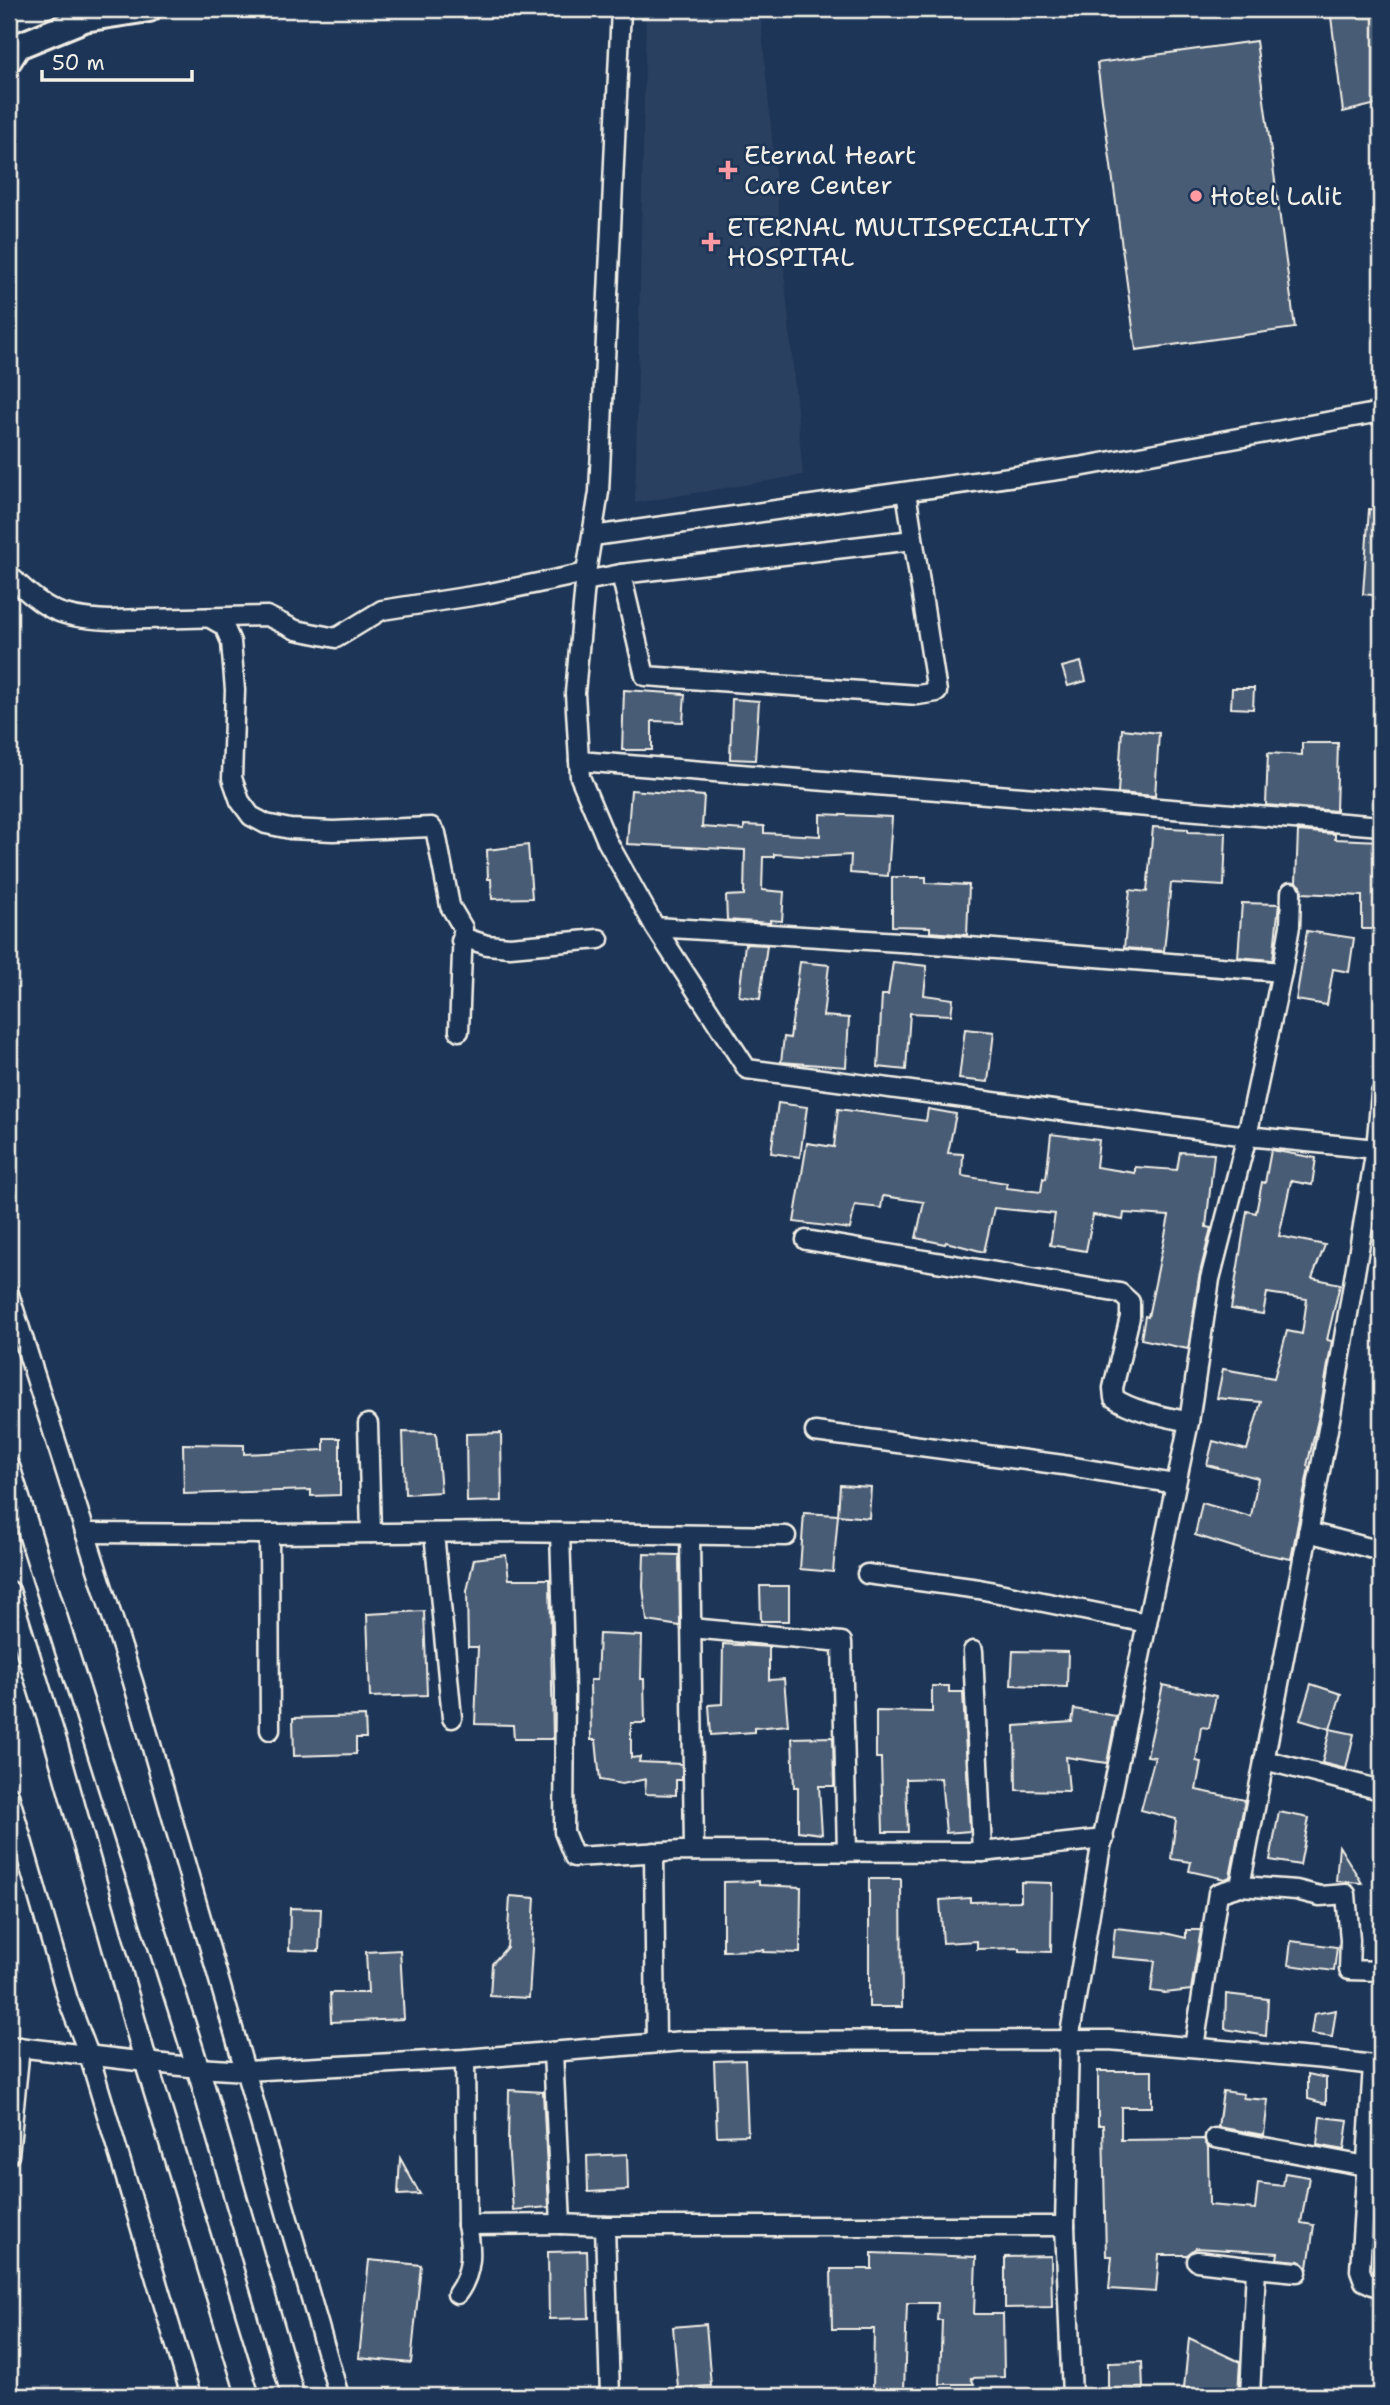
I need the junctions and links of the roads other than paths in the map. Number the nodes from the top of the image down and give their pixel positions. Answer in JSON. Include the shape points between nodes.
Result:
{"nodes":[{"id":1,"x":149,"y":9,"type":"edge"},
{"id":2,"x":621,"y":9,"type":"edge"},
{"id":3,"x":9,"y":60,"type":"edge"},
{"id":4,"x":1381,"y":412,"type":"edge"},
{"id":5,"x":906,"y":492,"type":"junction"},
{"id":6,"x":593,"y":536,"type":"junction"},
{"id":7,"x":914,"y":540,"type":"junction"},
{"id":8,"x":621,"y":574,"type":"junction"},
{"id":9,"x":9,"y":575,"type":"edge"},
{"id":10,"x":586,"y":577,"type":"junction"},
{"id":11,"x":210,"y":618,"type":"junction"},
{"id":12,"x":579,"y":761,"type":"junction"},
{"id":13,"x":1381,"y":826,"type":"edge"},
{"id":14,"x":1291,"y":892,"type":"dead end"},
{"id":15,"x":655,"y":927,"type":"junction"},
{"id":16,"x":599,"y":939,"type":"dead end"},
{"id":17,"x":461,"y":941,"type":"junction"},
{"id":18,"x":1282,"y":972,"type":"junction"},
{"id":19,"x":459,"y":1031,"type":"dead end"},
{"id":20,"x":1381,"y":1093,"type":"edge"},
{"id":21,"x":1248,"y":1136,"type":"junction"},
{"id":22,"x":1378,"y":1150,"type":"edge"},
{"id":23,"x":806,"y":1240,"type":"dead end"},
{"id":24,"x":9,"y":1294,"type":"edge"},
{"id":25,"x":1189,"y":1422,"type":"junction"},
{"id":26,"x":368,"y":1424,"type":"dead end"},
{"id":27,"x":815,"y":1432,"type":"dead end"},
{"id":28,"x":9,"y":1468,"type":"edge"},
{"id":29,"x":1175,"y":1484,"type":"junction"},
{"id":30,"x":86,"y":1532,"type":"junction"},
{"id":31,"x":434,"y":1532,"type":"junction"},
{"id":32,"x":1308,"y":1532,"type":"junction"},
{"id":33,"x":371,"y":1533,"type":"junction"},
{"id":34,"x":560,"y":1533,"type":"junction"},
{"id":35,"x":269,"y":1534,"type":"junction"},
{"id":36,"x":786,"y":1535,"type":"dead end"},
{"id":37,"x":690,"y":1536,"type":"junction"},
{"id":38,"x":1381,"y":1551,"type":"edge"},
{"id":39,"x":867,"y":1574,"type":"dead end"},
{"id":40,"x":9,"y":1592,"type":"edge"},
{"id":41,"x":1147,"y":1623,"type":"junction"},
{"id":42,"x":691,"y":1628,"type":"junction"},
{"id":43,"x":973,"y":1651,"type":"dead end"},
{"id":44,"x":452,"y":1718,"type":"dead end"},
{"id":45,"x":270,"y":1730,"type":"dead end"},
{"id":46,"x":1264,"y":1760,"type":"junction"},
{"id":47,"x":1381,"y":1790,"type":"edge"},
{"id":48,"x":9,"y":1795,"type":"edge"},
{"id":49,"x":13,"y":1825,"type":"edge"},
{"id":50,"x":1104,"y":1839,"type":"junction"},
{"id":51,"x":694,"y":1851,"type":"junction"},
{"id":52,"x":654,"y":1852,"type":"junction"},
{"id":53,"x":847,"y":1852,"type":"junction"},
{"id":54,"x":982,"y":1852,"type":"junction"},
{"id":55,"x":1240,"y":1886,"type":"junction"},
{"id":56,"x":1381,"y":1972,"type":"edge"},
{"id":57,"x":1069,"y":2040,"type":"junction"},
{"id":58,"x":656,"y":2043,"type":"junction"},
{"id":59,"x":14,"y":2046,"type":"edge"},
{"id":60,"x":1194,"y":2048,"type":"junction"},
{"id":61,"x":552,"y":2052,"type":"junction"},
{"id":62,"x":89,"y":2055,"type":"junction"},
{"id":63,"x":465,"y":2059,"type":"junction"},
{"id":64,"x":146,"y":2062,"type":"junction"},
{"id":65,"x":1377,"y":2066,"type":"edge"},
{"id":66,"x":198,"y":2068,"type":"junction"},
{"id":67,"x":246,"y":2071,"type":"junction"},
{"id":68,"x":1215,"y":2138,"type":"dead end"},
{"id":69,"x":9,"y":2155,"type":"edge"},
{"id":70,"x":1366,"y":2166,"type":"junction"},
{"id":71,"x":561,"y":2224,"type":"junction"},
{"id":72,"x":467,"y":2225,"type":"junction"},
{"id":73,"x":605,"y":2226,"type":"junction"},
{"id":74,"x":1065,"y":2226,"type":"junction"},
{"id":75,"x":1197,"y":2261,"type":"dead end"},
{"id":76,"x":1256,"y":2268,"type":"junction"},
{"id":77,"x":1297,"y":2272,"type":"dead end"},
{"id":78,"x":1381,"y":2286,"type":"edge"},
{"id":79,"x":457,"y":2294,"type":"dead end"},
{"id":80,"x":191,"y":2396,"type":"edge"},
{"id":81,"x":248,"y":2396,"type":"edge"},
{"id":82,"x":293,"y":2396,"type":"edge"},
{"id":83,"x":339,"y":2396,"type":"edge"},
{"id":84,"x":610,"y":2396,"type":"edge"},
{"id":85,"x":1072,"y":2396,"type":"edge"},
{"id":86,"x":1251,"y":2396,"type":"edge"}],
"edges":[{"from":1,"to":3,"type":"main road","via":[[84,19],[18,46]]},
{"from":2,"to":6,"type":"street"},
{"from":4,"to":5,"type":"street","via":[[1079,467]]},
{"from":5,"to":6,"type":"street"},
{"from":5,"to":7,"type":"street"},
{"from":6,"to":10,"type":"street"},
{"from":7,"to":8,"type":"street"},
{"from":7,"to":8,"type":"street","via":[[937,692],[918,695],[645,676]]},
{"from":8,"to":10,"type":"street"},
{"from":9,"to":11,"type":"street","via":[[58,614],[109,620]]},
{"from":10,"to":11,"type":"street","via":[[383,610],[336,638],[296,630],[267,616]]},
{"from":10,"to":12,"type":"street","via":[[575,693]]},
{"from":11,"to":17,"type":"street","via":[[224,626],[231,642],[235,690],[232,778],[251,816],[290,829],[432,827],[450,906],[463,928]]},
{"from":12,"to":13,"type":"street"},
{"from":12,"to":15,"type":"street","via":[[580,777],[607,841]]},
{"from":14,"to":18,"type":"street"},
{"from":15,"to":18,"type":"street"},
{"from":15,"to":21,"type":"street","via":[[747,1069]]},
{"from":16,"to":17,"type":"street","via":[[510,947]]},
{"from":17,"to":19,"type":"street"},
{"from":18,"to":21,"type":"street"},
{"from":20,"to":22,"type":"street"},
{"from":21,"to":22,"type":"street"},
{"from":21,"to":25,"type":"street","via":[[1210,1279]]},
{"from":22,"to":32,"type":"street"},
{"from":23,"to":25,"type":"street","via":[[1120,1293],[1130,1302],[1130,1317],[1114,1398]]},
{"from":24,"to":30,"type":"street"},
{"from":25,"to":29,"type":"street"},
{"from":26,"to":33,"type":"street"},
{"from":27,"to":29,"type":"street"},
{"from":28,"to":66,"type":"street"},
{"from":29,"to":41,"type":"street"},
{"from":30,"to":35,"type":"street"},
{"from":30,"to":67,"type":"street"},
{"from":31,"to":33,"type":"street"},
{"from":31,"to":34,"type":"street"},
{"from":31,"to":44,"type":"street"},
{"from":32,"to":38,"type":"street"},
{"from":32,"to":46,"type":"street"},
{"from":33,"to":35,"type":"street"},
{"from":34,"to":37,"type":"street"},
{"from":34,"to":52,"type":"street","via":[[564,1832],[574,1857]]},
{"from":35,"to":45,"type":"street"},
{"from":36,"to":37,"type":"street"},
{"from":37,"to":42,"type":"street"},
{"from":39,"to":41,"type":"street","via":[[979,1590]]},
{"from":40,"to":64,"type":"street"},
{"from":41,"to":50,"type":"street"},
{"from":42,"to":51,"type":"street"},
{"from":42,"to":53,"type":"street","via":[[842,1642]]},
{"from":43,"to":54,"type":"street"},
{"from":46,"to":47,"type":"street"},
{"from":46,"to":55,"type":"street"},
{"from":48,"to":49,"type":"street"},
{"from":49,"to":62,"type":"street"},
{"from":50,"to":54,"type":"street"},
{"from":50,"to":57,"type":"street"},
{"from":51,"to":52,"type":"street"},
{"from":51,"to":53,"type":"street"},
{"from":52,"to":58,"type":"street"},
{"from":53,"to":54,"type":"street"},
{"from":55,"to":56,"type":"street","via":[[1320,1896],[1346,1894],[1349,1970]]},
{"from":55,"to":60,"type":"street","via":[[1218,1893]]},
{"from":57,"to":58,"type":"street"},
{"from":57,"to":60,"type":"street"},
{"from":57,"to":74,"type":"street"},
{"from":58,"to":61,"type":"street"},
{"from":59,"to":62,"type":"street"},
{"from":59,"to":69,"type":"street"},
{"from":60,"to":65,"type":"street"},
{"from":61,"to":63,"type":"street"},
{"from":61,"to":71,"type":"street"},
{"from":62,"to":64,"type":"street"},
{"from":62,"to":80,"type":"street"},
{"from":63,"to":67,"type":"street"},
{"from":63,"to":72,"type":"street"},
{"from":64,"to":66,"type":"street"},
{"from":64,"to":81,"type":"street"},
{"from":65,"to":70,"type":"street"},
{"from":66,"to":67,"type":"street"},
{"from":66,"to":82,"type":"street"},
{"from":67,"to":83,"type":"street"},
{"from":68,"to":70,"type":"street"},
{"from":70,"to":78,"type":"street","via":[[1360,2270],[1364,2281]]},
{"from":71,"to":72,"type":"street"},
{"from":71,"to":73,"type":"street"},
{"from":72,"to":79,"type":"street","via":[[471,2262],[467,2281]]},
{"from":73,"to":74,"type":"street"},
{"from":73,"to":84,"type":"street"},
{"from":74,"to":85,"type":"street"},
{"from":75,"to":76,"type":"street"},
{"from":76,"to":77,"type":"street"},
{"from":76,"to":86,"type":"street"}]}
